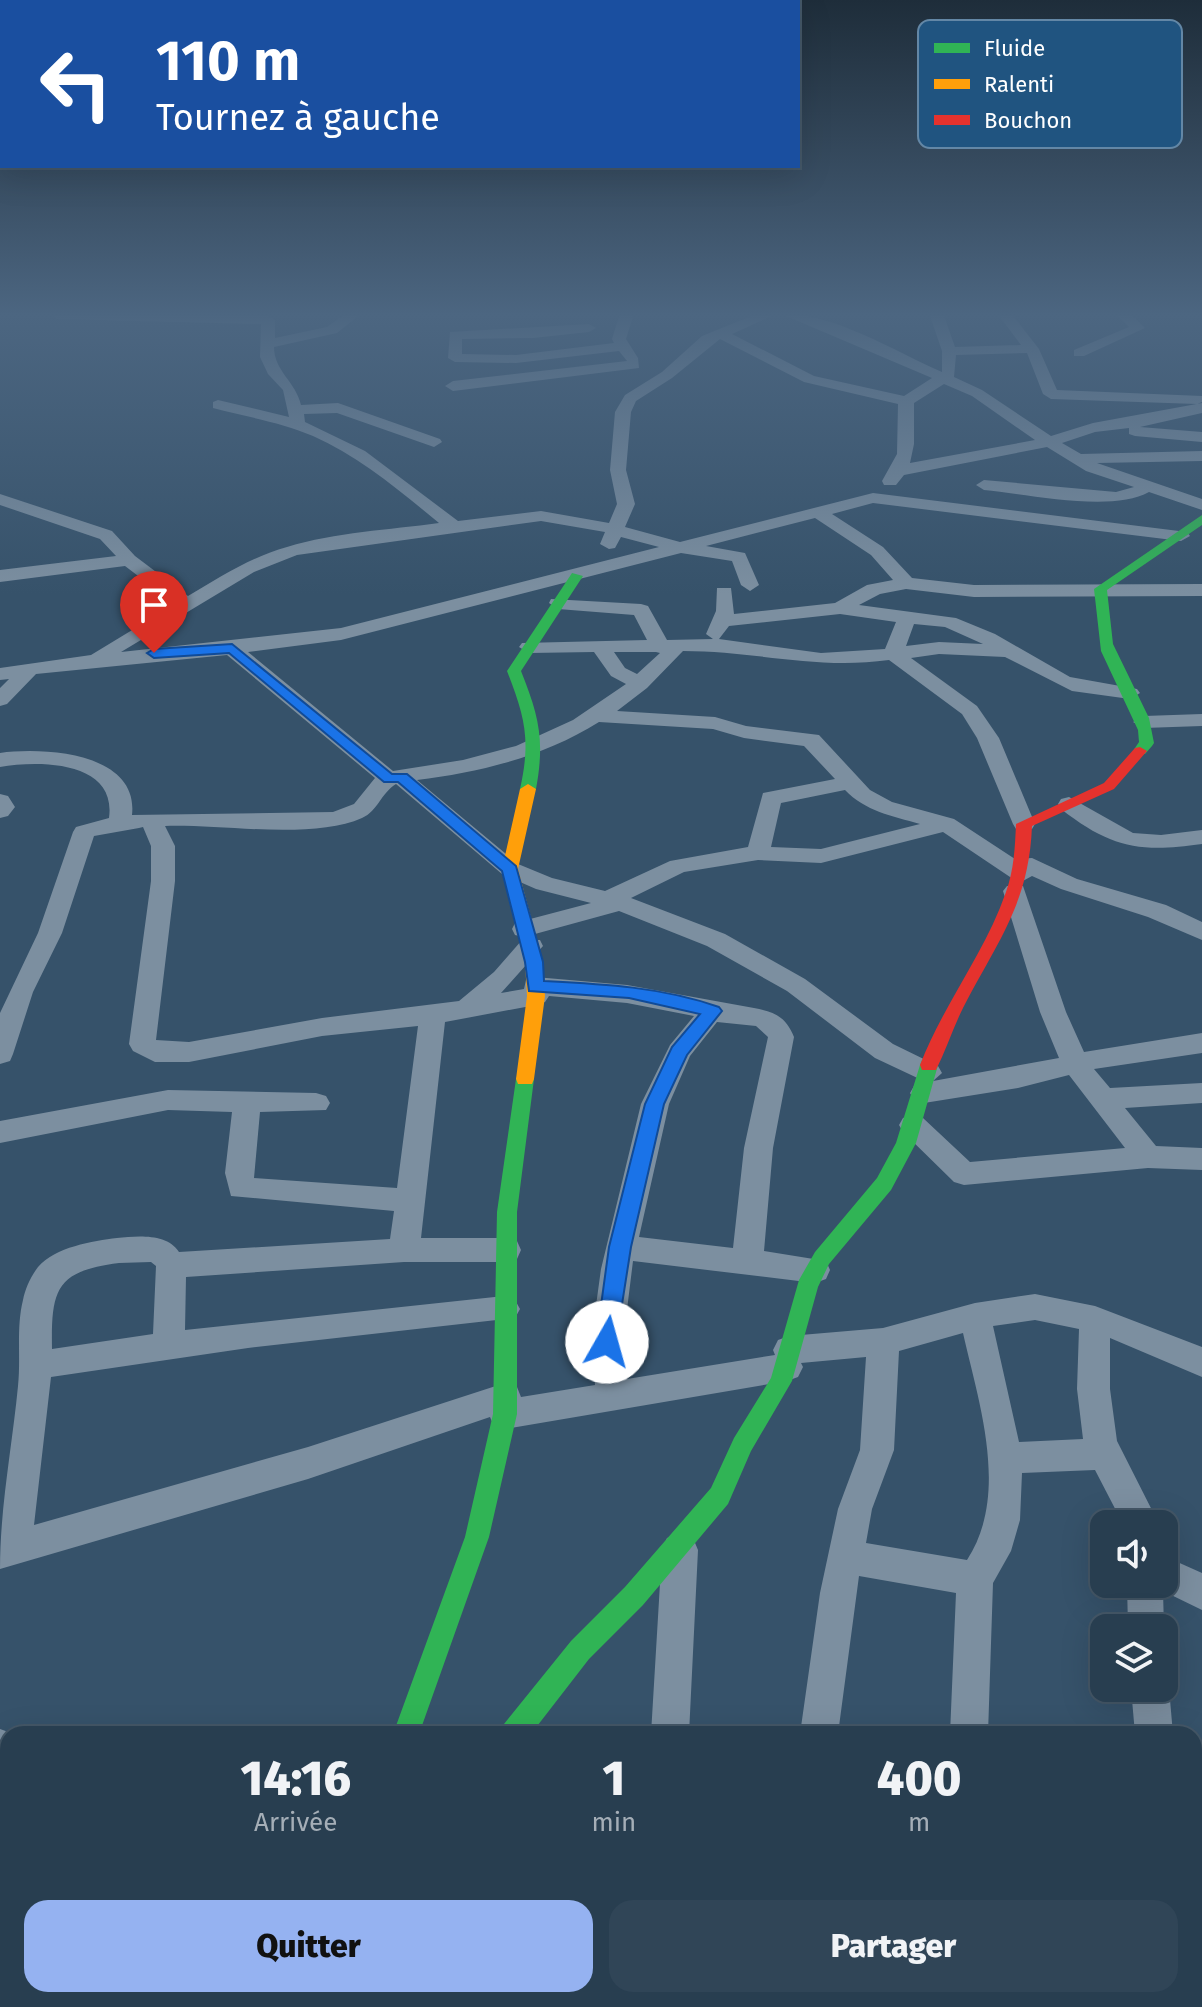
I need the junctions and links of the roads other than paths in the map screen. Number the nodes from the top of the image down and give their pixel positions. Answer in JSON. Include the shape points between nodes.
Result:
{"nodes":[{"id":1,"x":229,"y":407,"type":"edge"},
{"id":2,"x":294,"y":407,"type":"edge"},
{"id":3,"x":626,"y":407,"type":"edge"},
{"id":4,"x":906,"y":407,"type":"edge"},
{"id":5,"x":997,"y":407,"type":"edge"},
{"id":6,"x":1202,"y":408,"type":"edge"},
{"id":7,"x":296,"y":417,"type":"junction"},
{"id":8,"x":1112,"y":426,"type":"junction"},
{"id":9,"x":1202,"y":437,"type":"edge"},
{"id":10,"x":434,"y":442,"type":"dead end"},
{"id":11,"x":1049,"y":442,"type":"junction"},
{"id":12,"x":1202,"y":456,"type":"edge"},
{"id":13,"x":978,"y":458,"type":"junction"},
{"id":14,"x":1073,"y":458,"type":"junction"},
{"id":15,"x":902,"y":470,"type":"junction"},
{"id":16,"x":984,"y":485,"type":"junction"},
{"id":17,"x":1146,"y":487,"type":"junction"},
{"id":18,"x":873,"y":498,"type":"junction"},
{"id":19,"x":0,"y":499,"type":"edge"},
{"id":20,"x":1202,"y":505,"type":"edge"},
{"id":21,"x":817,"y":512,"type":"junction"},
{"id":22,"x":981,"y":512,"type":"junction"},
{"id":23,"x":1202,"y":519,"type":"edge"},
{"id":24,"x":452,"y":525,"type":"junction"},
{"id":25,"x":617,"y":529,"type":"junction"},
{"id":26,"x":1190,"y":534,"type":"edge"},
{"id":27,"x":679,"y":547,"type":"junction"},
{"id":28,"x":129,"y":560,"type":"junction"},
{"id":29,"x":597,"y":568,"type":"junction"},
{"id":30,"x":0,"y":576,"type":"edge"},
{"id":31,"x":577,"y":576,"type":"junction"},
{"id":32,"x":914,"y":584,"type":"junction"},
{"id":33,"x":750,"y":585,"type":"dead end"},
{"id":34,"x":1100,"y":589,"type":"junction"},
{"id":35,"x":1202,"y":590,"type":"edge"},
{"id":36,"x":724,"y":592,"type":"dead end"},
{"id":37,"x":558,"y":603,"type":"junction"},
{"id":38,"x":187,"y":604,"type":"junction"},
{"id":39,"x":840,"y":608,"type":"junction"},
{"id":40,"x":931,"y":616,"type":"junction"},
{"id":41,"x":907,"y":618,"type":"junction"},
{"id":42,"x":722,"y":621,"type":"junction"},
{"id":43,"x":712,"y":645,"type":"junction"},
{"id":44,"x":529,"y":647,"type":"junction"},
{"id":45,"x":669,"y":647,"type":"junction"},
{"id":46,"x":601,"y":648,"type":"junction"},
{"id":47,"x":232,"y":649,"type":"junction"},
{"id":48,"x":1010,"y":651,"type":"junction"},
{"id":49,"x":893,"y":654,"type":"junction"},
{"id":50,"x":92,"y":661,"type":"junction"},
{"id":51,"x":31,"y":668,"type":"junction"},
{"id":52,"x":0,"y":674,"type":"edge"},
{"id":53,"x":640,"y":684,"type":"junction"},
{"id":54,"x":1130,"y":693,"type":"junction"},
{"id":55,"x":0,"y":700,"type":"edge"},
{"id":56,"x":596,"y":716,"type":"junction"},
{"id":57,"x":1202,"y":720,"type":"edge"},
{"id":58,"x":1144,"y":722,"type":"junction"},
{"id":59,"x":538,"y":746,"type":"junction"},
{"id":60,"x":0,"y":760,"type":"edge"},
{"id":61,"x":395,"y":778,"type":"junction"},
{"id":62,"x":851,"y":782,"type":"junction"},
{"id":63,"x":0,"y":801,"type":"edge"},
{"id":64,"x":1069,"y":804,"type":"junction"},
{"id":65,"x":0,"y":811,"type":"edge"},
{"id":66,"x":151,"y":820,"type":"junction"},
{"id":67,"x":120,"y":823,"type":"junction"},
{"id":68,"x":946,"y":824,"type":"junction"},
{"id":69,"x":1024,"y":824,"type":"junction"},
{"id":70,"x":1202,"y":837,"type":"edge"},
{"id":71,"x":758,"y":853,"type":"junction"},
{"id":72,"x":510,"y":869,"type":"junction"},
{"id":73,"x":1020,"y":876,"type":"junction"},
{"id":74,"x":615,"y":901,"type":"junction"},
{"id":75,"x":1202,"y":932,"type":"edge"},
{"id":76,"x":527,"y":937,"type":"junction"},
{"id":77,"x":535,"y":991,"type":"junction"},
{"id":78,"x":467,"y":1008,"type":"junction"},
{"id":79,"x":712,"y":1011,"type":"junction"},
{"id":80,"x":433,"y":1015,"type":"junction"},
{"id":81,"x":1202,"y":1043,"type":"edge"},
{"id":82,"x":0,"y":1054,"type":"edge"},
{"id":83,"x":1075,"y":1063,"type":"junction"},
{"id":84,"x":926,"y":1083,"type":"junction"},
{"id":85,"x":1202,"y":1093,"type":"edge"},
{"id":86,"x":247,"y":1099,"type":"junction"},
{"id":87,"x":1101,"y":1099,"type":"junction"},
{"id":88,"x":316,"y":1103,"type":"dead end"},
{"id":89,"x":913,"y":1125,"type":"junction"},
{"id":90,"x":0,"y":1132,"type":"edge"},
{"id":91,"x":1148,"y":1157,"type":"junction"},
{"id":92,"x":1202,"y":1159,"type":"edge"},
{"id":93,"x":411,"y":1201,"type":"junction"},
{"id":94,"x":620,"y":1247,"type":"junction"},
{"id":95,"x":404,"y":1250,"type":"junction"},
{"id":96,"x":506,"y":1250,"type":"junction"},
{"id":97,"x":748,"y":1261,"type":"junction"},
{"id":98,"x":171,"y":1265,"type":"junction"},
{"id":99,"x":815,"y":1270,"type":"junction"},
{"id":100,"x":504,"y":1309,"type":"junction"},
{"id":101,"x":975,"y":1316,"type":"junction"},
{"id":102,"x":1095,"y":1319,"type":"junction"},
{"id":103,"x":883,"y":1342,"type":"junction"},
{"id":104,"x":169,"y":1345,"type":"junction"},
{"id":105,"x":788,"y":1359,"type":"junction"},
{"id":106,"x":36,"y":1365,"type":"junction"},
{"id":107,"x":1200,"y":1367,"type":"edge"},
{"id":108,"x":612,"y":1395,"type":"junction"},
{"id":109,"x":505,"y":1406,"type":"junction"},
{"id":110,"x":1105,"y":1454,"type":"junction"},
{"id":111,"x":1006,"y":1458,"type":"junction"},
{"id":112,"x":1136,"y":1510,"type":"edge"},
{"id":113,"x":680,"y":1541,"type":"junction"},
{"id":114,"x":6,"y":1550,"type":"edge"},
{"id":115,"x":846,"y":1557,"type":"junction"},
{"id":116,"x":975,"y":1579,"type":"junction"},
{"id":117,"x":1178,"y":1580,"type":"edge"},
{"id":118,"x":1202,"y":1592,"type":"edge"},
{"id":119,"x":1151,"y":1702,"type":"edge"},
{"id":120,"x":409,"y":1726,"type":"edge"},
{"id":121,"x":520,"y":1726,"type":"edge"},
{"id":122,"x":670,"y":1726,"type":"edge"},
{"id":123,"x":820,"y":1726,"type":"edge"},
{"id":124,"x":969,"y":1726,"type":"edge"},
{"id":125,"x":1153,"y":1726,"type":"edge"}],
"edges":[{"from":1,"to":7,"type":"street"},
{"from":2,"to":7,"type":"street"},
{"from":3,"to":25,"type":"street","via":[[618,470],[626,504]]},
{"from":4,"to":15,"type":"street"},
{"from":5,"to":11,"type":"street"},
{"from":6,"to":8,"type":"street"},
{"from":7,"to":10,"type":"street","via":[[338,408]]},
{"from":7,"to":24,"type":"street","via":[[377,466]]},
{"from":8,"to":9,"type":"street"},
{"from":8,"to":11,"type":"street"},
{"from":11,"to":13,"type":"street"},
{"from":11,"to":14,"type":"street"},
{"from":12,"to":14,"type":"street"},
{"from":13,"to":15,"type":"street"},
{"from":13,"to":16,"type":"street"},
{"from":14,"to":17,"type":"street"},
{"from":15,"to":18,"type":"street"},
{"from":16,"to":17,"type":"street","via":[[1116,497]]},
{"from":16,"to":22,"type":"street"},
{"from":17,"to":20,"type":"street"},
{"from":18,"to":21,"type":"street"},
{"from":18,"to":22,"type":"street"},
{"from":19,"to":28,"type":"street","via":[[106,535]]},
{"from":21,"to":27,"type":"street"},
{"from":21,"to":32,"type":"street","via":[[877,551]]},
{"from":22,"to":26,"type":"street"},
{"from":23,"to":26,"type":"street"},
{"from":24,"to":25,"type":"street","via":[[541,516]]},
{"from":24,"to":38,"type":"street","via":[[291,551],[248,568]]},
{"from":25,"to":27,"type":"street"},
{"from":25,"to":29,"type":"street"},
{"from":26,"to":34,"type":"street"},
{"from":27,"to":29,"type":"street"},
{"from":27,"to":33,"type":"street","via":[[739,557]]},
{"from":28,"to":30,"type":"street"},
{"from":28,"to":38,"type":"street"},
{"from":29,"to":31,"type":"street"},
{"from":31,"to":37,"type":"street"},
{"from":31,"to":47,"type":"street","via":[[341,634]]},
{"from":32,"to":34,"type":"street","via":[[974,591]]},
{"from":32,"to":39,"type":"street","via":[[874,589]]},
{"from":32,"to":40,"type":"street"},
{"from":34,"to":35,"type":"street"},
{"from":34,"to":54,"type":"street","via":[[1106,643]]},
{"from":36,"to":42,"type":"street"},
{"from":37,"to":44,"type":"street"},
{"from":37,"to":45,"type":"street","via":[[641,610]]},
{"from":38,"to":50,"type":"street"},
{"from":39,"to":41,"type":"street"},
{"from":39,"to":42,"type":"street"},
{"from":40,"to":41,"type":"street"},
{"from":40,"to":48,"type":"street","via":[[983,634]]},
{"from":41,"to":49,"type":"street"},
{"from":42,"to":43,"type":"street"},
{"from":43,"to":45,"type":"street"},
{"from":43,"to":49,"type":"street","via":[[821,659]]},
{"from":44,"to":46,"type":"street"},
{"from":44,"to":59,"type":"street","via":[[513,676],[534,722]]},
{"from":45,"to":46,"type":"street"},
{"from":45,"to":53,"type":"street"},
{"from":46,"to":53,"type":"street","via":[[618,672]]},
{"from":47,"to":50,"type":"street"},
{"from":47,"to":61,"type":"street"},
{"from":48,"to":49,"type":"street","via":[[939,648]]},
{"from":48,"to":54,"type":"street","via":[[1069,683]]},
{"from":49,"to":69,"type":"street","via":[[970,710],[988,738]]},
{"from":50,"to":51,"type":"street"},
{"from":51,"to":52,"type":"street"},
{"from":51,"to":55,"type":"street"},
{"from":53,"to":56,"type":"street"},
{"from":54,"to":58,"type":"street"},
{"from":56,"to":59,"type":"street"},
{"from":56,"to":62,"type":"street","via":[[715,723],[811,740]]},
{"from":57,"to":58,"type":"street"},
{"from":58,"to":64,"type":"street","via":[[1147,743],[1122,774],[1109,786]]},
{"from":59,"to":61,"type":"street","via":[[465,767]]},
{"from":59,"to":72,"type":"street"},
{"from":60,"to":67,"type":"street","via":[[49,757],[110,780],[122,800]]},
{"from":61,"to":66,"type":"street","via":[[376,788],[363,807],[334,818],[254,823]]},
{"from":61,"to":72,"type":"street"},
{"from":62,"to":68,"type":"street","via":[[884,807]]},
{"from":62,"to":71,"type":"street","via":[[771,798]]},
{"from":63,"to":65,"type":"street"},
{"from":64,"to":69,"type":"street"},
{"from":64,"to":70,"type":"street","via":[[1121,840]]},
{"from":66,"to":67,"type":"street"},
{"from":66,"to":80,"type":"street","via":[[163,846],[163,881],[144,1047],[163,1054],[189,1052],[322,1027]]},
{"from":67,"to":82,"type":"street","via":[[80,836],[50,933],[24,983]]},
{"from":68,"to":71,"type":"street","via":[[821,856]]},
{"from":68,"to":73,"type":"street"},
{"from":69,"to":73,"type":"street"},
{"from":71,"to":74,"type":"street","via":[[661,871]]},
{"from":72,"to":74,"type":"street","via":[[544,884]]},
{"from":72,"to":76,"type":"street"},
{"from":73,"to":75,"type":"street","via":[[1069,884],[1157,911]]},
{"from":73,"to":83,"type":"street","via":[[1043,985]]},
{"from":73,"to":84,"type":"street","via":[[1003,925],[938,1037]]},
{"from":74,"to":76,"type":"street"},
{"from":74,"to":84,"type":"street","via":[[759,962]]},
{"from":76,"to":77,"type":"street"},
{"from":76,"to":78,"type":"street","via":[[503,978]]},
{"from":77,"to":78,"type":"street"},
{"from":77,"to":79,"type":"street","via":[[629,992]]},
{"from":77,"to":96,"type":"street"},
{"from":78,"to":80,"type":"street"},
{"from":79,"to":94,"type":"street","via":[[663,1081]]},
{"from":79,"to":97,"type":"street","via":[[762,1019],[781,1034],[749,1210]]},
{"from":80,"to":93,"type":"street"},
{"from":81,"to":83,"type":"street"},
{"from":83,"to":84,"type":"street","via":[[1018,1078]]},
{"from":83,"to":87,"type":"street"},
{"from":84,"to":89,"type":"street"},
{"from":85,"to":87,"type":"street"},
{"from":86,"to":88,"type":"street"},
{"from":86,"to":90,"type":"street","via":[[168,1100]]},
{"from":86,"to":93,"type":"street","via":[[241,1188]]},
{"from":87,"to":91,"type":"street"},
{"from":89,"to":91,"type":"street","via":[[964,1174]]},
{"from":89,"to":99,"type":"street","via":[[884,1184]]},
{"from":91,"to":92,"type":"street"},
{"from":93,"to":95,"type":"street"},
{"from":94,"to":97,"type":"street"},
{"from":94,"to":108,"type":"street","via":[[607,1342]]},
{"from":95,"to":96,"type":"street"},
{"from":95,"to":98,"type":"street"},
{"from":96,"to":100,"type":"street"},
{"from":97,"to":99,"type":"street"},
{"from":98,"to":104,"type":"street"},
{"from":98,"to":106,"type":"street","via":[[167,1254],[153,1249],[62,1263],[40,1293]]},
{"from":99,"to":105,"type":"street"},
{"from":100,"to":104,"type":"street"},
{"from":100,"to":109,"type":"street"},
{"from":101,"to":102,"type":"street","via":[[1035,1307]]},
{"from":101,"to":103,"type":"street"},
{"from":101,"to":111,"type":"street"},
{"from":102,"to":107,"type":"street"},
{"from":102,"to":110,"type":"street","via":[[1094,1397]]},
{"from":103,"to":105,"type":"street"},
{"from":103,"to":115,"type":"street","via":[[877,1450],[855,1509]]},
{"from":104,"to":106,"type":"street"},
{"from":105,"to":108,"type":"street"},
{"from":105,"to":113,"type":"street","via":[[720,1496]]},
{"from":106,"to":114,"type":"street"},
{"from":108,"to":109,"type":"street"},
{"from":109,"to":114,"type":"street"},
{"from":109,"to":120,"type":"street","via":[[477,1537]]},
{"from":110,"to":111,"type":"street"},
{"from":110,"to":112,"type":"street"},
{"from":111,"to":116,"type":"street","via":[[993,1554]]},
{"from":113,"to":121,"type":"street","via":[[580,1650]]},
{"from":113,"to":122,"type":"street"},
{"from":115,"to":116,"type":"street"},
{"from":115,"to":123,"type":"street"},
{"from":116,"to":124,"type":"street"},
{"from":117,"to":118,"type":"street"},
{"from":119,"to":125,"type":"street"}]}
